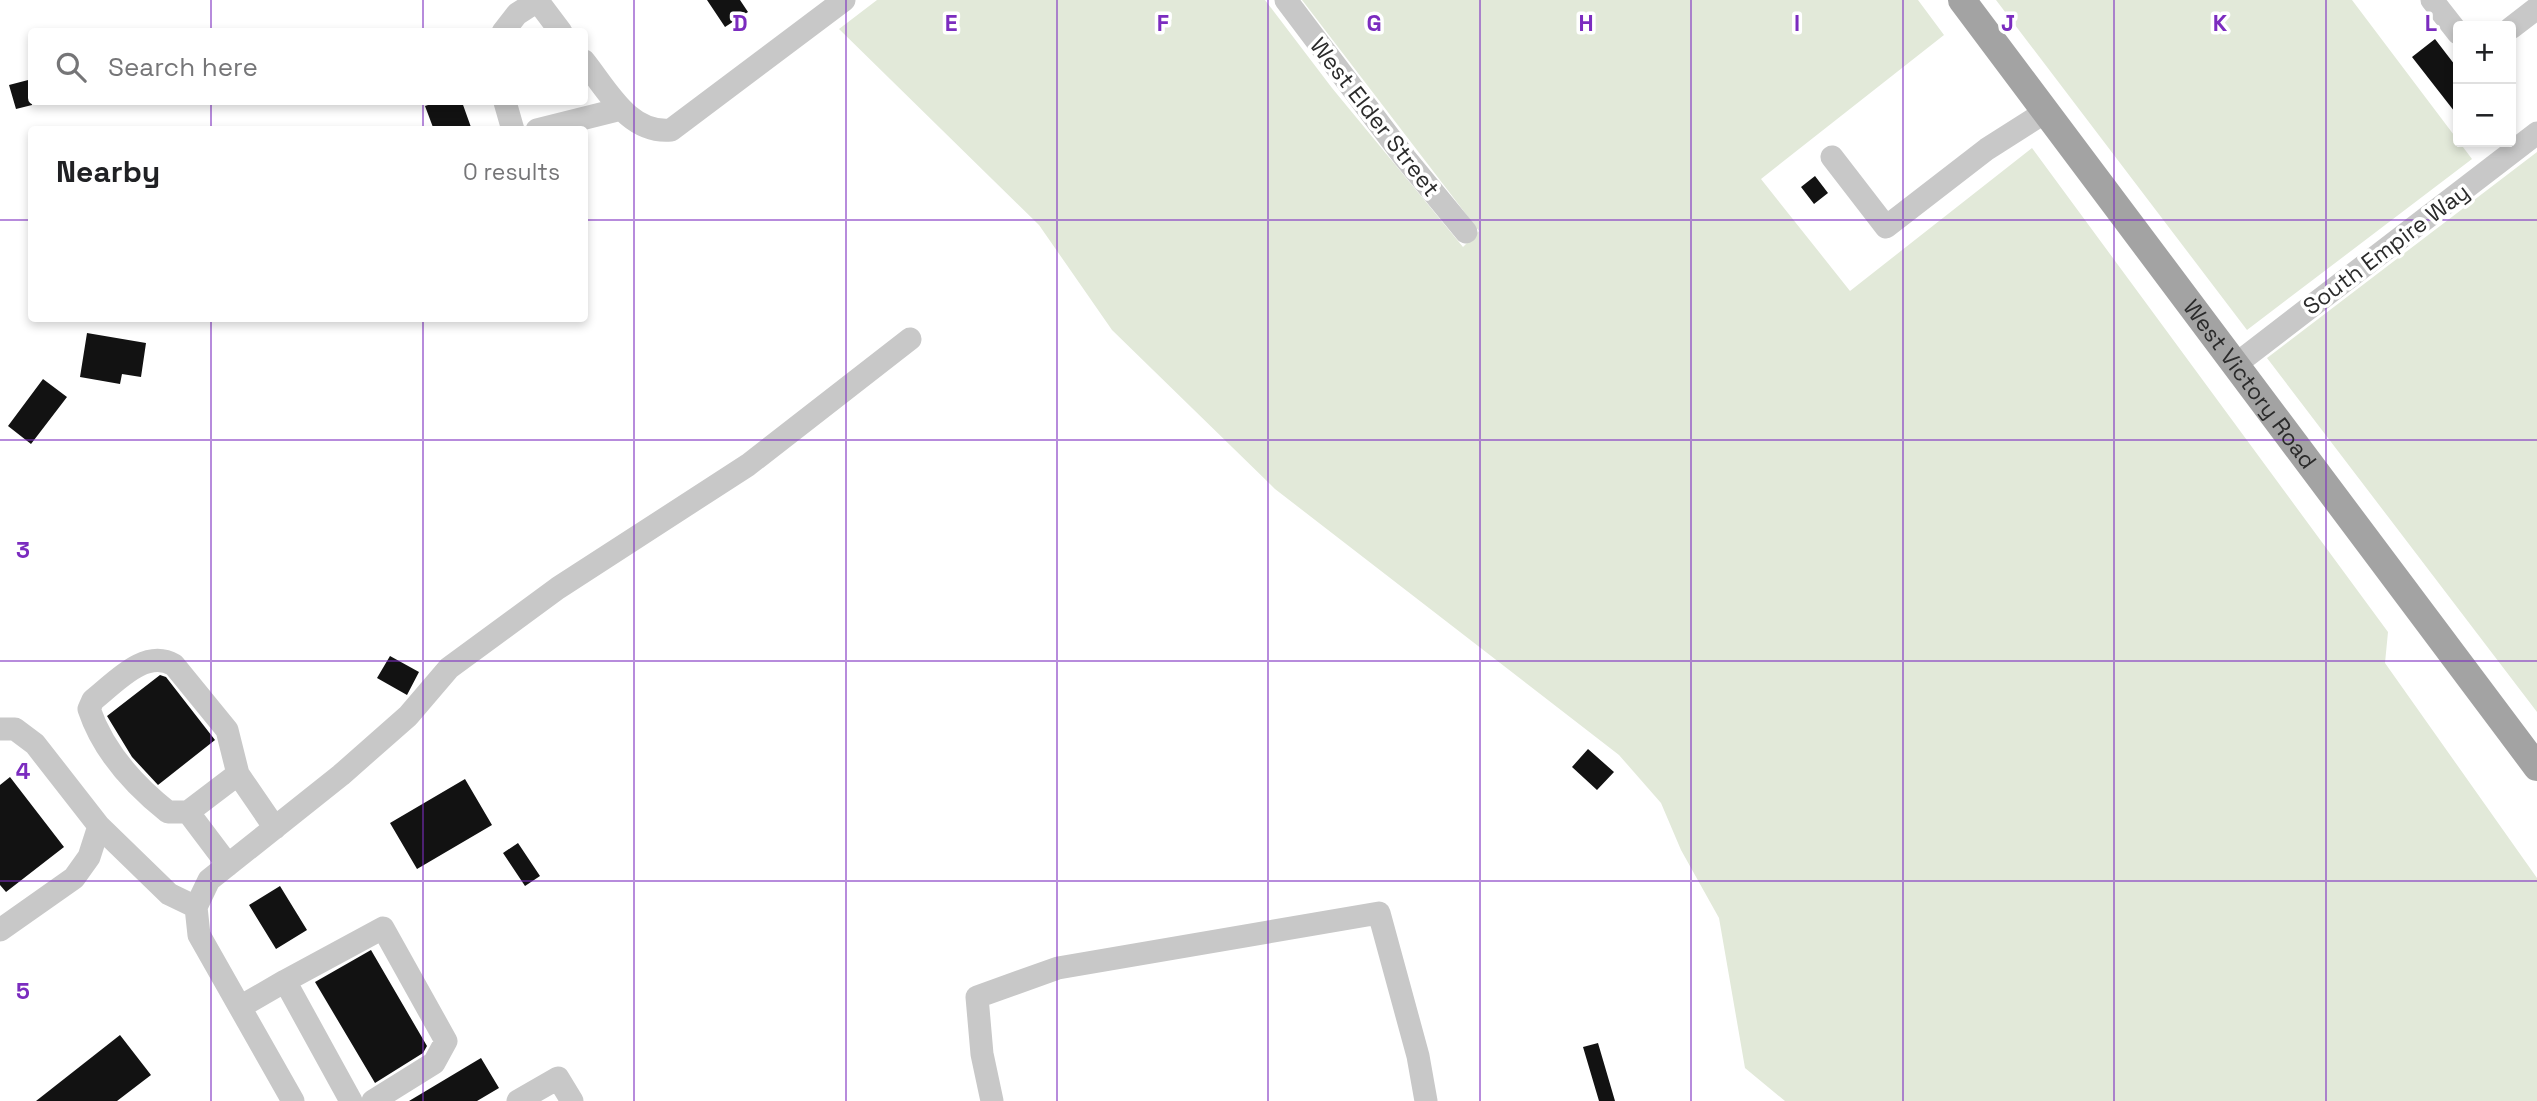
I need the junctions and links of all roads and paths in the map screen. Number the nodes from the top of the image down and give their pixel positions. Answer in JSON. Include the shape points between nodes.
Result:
{"nodes":[{"id":1,"x":537,"y":0,"type":"edge"},
{"id":2,"x":844,"y":0,"type":"edge"},
{"id":3,"x":1286,"y":0,"type":"edge"},
{"id":4,"x":1962,"y":0,"type":"edge"},
{"id":5,"x":2432,"y":0,"type":"edge"},
{"id":6,"x":2537,"y":8,"type":"edge"},
{"id":7,"x":2516,"y":24,"type":"edge"},
{"id":8,"x":2453,"y":27,"type":"edge"},
{"id":9,"x":506,"y":28,"type":"edge"},
{"id":10,"x":558,"y":28,"type":"edge"},
{"id":11,"x":588,"y":66,"type":"edge"},
{"id":12,"x":506,"y":105,"type":"edge"},
{"id":13,"x":621,"y":109,"type":"junction"},
{"id":14,"x":2045,"y":113,"type":"junction"},
{"id":15,"x":512,"y":126,"type":"edge"},
{"id":16,"x":553,"y":126,"type":"edge"},
{"id":17,"x":2537,"y":133,"type":"edge"},
{"id":18,"x":1832,"y":157,"type":"dead end"},
{"id":19,"x":1466,"y":232,"type":"dead end"},
{"id":20,"x":910,"y":339,"type":"dead end"},
{"id":21,"x":2235,"y":365,"type":"junction"},
{"id":22,"x":0,"y":729,"type":"edge"},
{"id":23,"x":2537,"y":767,"type":"edge"},
{"id":24,"x":238,"y":774,"type":"junction"},
{"id":25,"x":188,"y":812,"type":"junction"},
{"id":26,"x":99,"y":826,"type":"junction"},
{"id":27,"x":275,"y":828,"type":"junction"},
{"id":28,"x":228,"y":865,"type":"junction"},
{"id":29,"x":196,"y":907,"type":"junction"},
{"id":30,"x":0,"y":930,"type":"edge"},
{"id":31,"x":285,"y":981,"type":"junction"},
{"id":32,"x":240,"y":1007,"type":"junction"},
{"id":33,"x":293,"y":1101,"type":"edge"},
{"id":34,"x":351,"y":1101,"type":"edge"},
{"id":35,"x":373,"y":1101,"type":"edge"},
{"id":36,"x":518,"y":1101,"type":"edge"},
{"id":37,"x":572,"y":1101,"type":"edge"},
{"id":38,"x":992,"y":1101,"type":"edge"},
{"id":39,"x":1426,"y":1101,"type":"edge"}],
"edges":[{"from":1,"to":9,"type":"street"},
{"from":1,"to":10,"type":"street"},
{"from":2,"to":13,"type":"street","via":[[681,125],[658,131],[640,126]]},
{"from":3,"to":19,"type":"street","name":"West Elder Street"},
{"from":4,"to":14,"type":"main road","name":"West Victory Road"},
{"from":5,"to":8,"type":"street"},
{"from":6,"to":7,"type":"street"},
{"from":11,"to":13,"type":"street"},
{"from":12,"to":15,"type":"street"},
{"from":13,"to":16,"type":"street"},
{"from":14,"to":18,"type":"street","via":[[1987,149],[1886,227]]},
{"from":14,"to":21,"type":"main road","name":"West Victory Road"},
{"from":17,"to":21,"type":"street","name":"South Empire Way"},
{"from":20,"to":27,"type":"street","via":[[748,465],[558,588],[449,668],[408,716]]},
{"from":21,"to":23,"type":"main road","name":"West Victory Road"},
{"from":22,"to":26,"type":"street","via":[[15,729],[35,744]]},
{"from":24,"to":25,"type":"street"},
{"from":24,"to":25,"type":"street","via":[[227,730],[174,665],[162,658],[148,659],[93,700],[89,709],[95,727],[130,779],[168,812]]},
{"from":24,"to":27,"type":"street"},
{"from":25,"to":28,"type":"street"},
{"from":26,"to":29,"type":"street","via":[[169,894]]},
{"from":26,"to":30,"type":"street","via":[[89,857],[74,878]]},
{"from":27,"to":28,"type":"street"},
{"from":28,"to":29,"type":"street","via":[[209,880]]},
{"from":29,"to":32,"type":"street","via":[[199,935]]},
{"from":31,"to":32,"type":"street"},
{"from":31,"to":34,"type":"street"},
{"from":31,"to":35,"type":"street","via":[[383,928],[446,1041],[434,1063]]},
{"from":32,"to":33,"type":"street"},
{"from":36,"to":37,"type":"street","via":[[558,1078]]},
{"from":38,"to":39,"type":"street","via":[[976,997],[1059,968],[1379,913]]}]}
